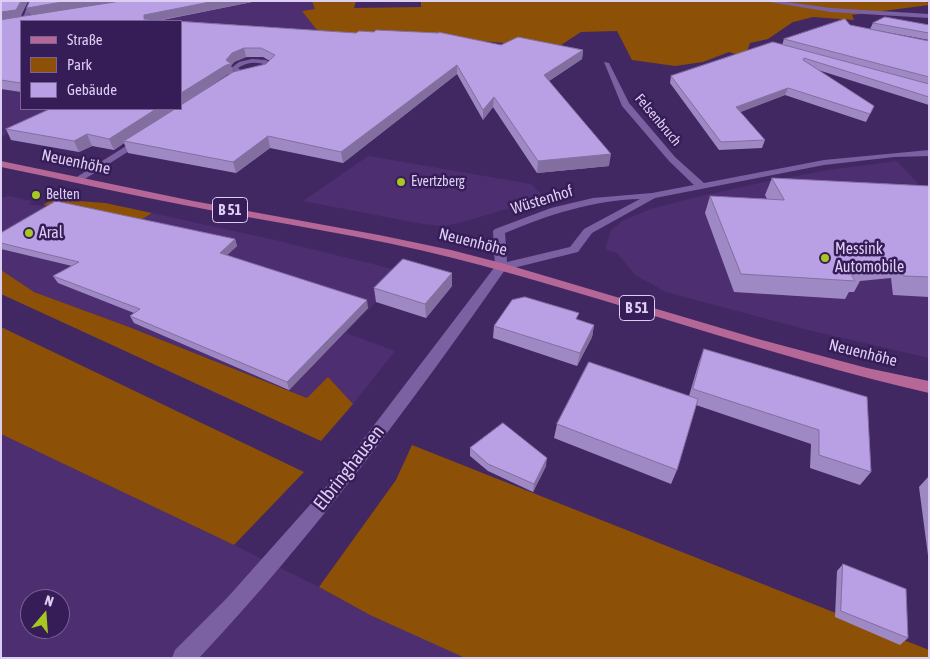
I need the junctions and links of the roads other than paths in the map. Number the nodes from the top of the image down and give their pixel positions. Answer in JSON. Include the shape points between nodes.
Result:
{"nodes":[{"id":1,"x":32,"y":1,"type":"edge"},
{"id":2,"x":765,"y":1,"type":"edge"},
{"id":3,"x":929,"y":16,"type":"edge"},
{"id":4,"x":34,"y":19,"type":"edge"},
{"id":5,"x":24,"y":20,"type":"edge"},
{"id":6,"x":20,"y":21,"type":"edge"},
{"id":7,"x":16,"y":22,"type":"edge"},
{"id":8,"x":606,"y":63,"type":"dead end"},
{"id":9,"x":242,"y":73,"type":"edge"},
{"id":10,"x":232,"y":78,"type":"edge"},
{"id":11,"x":152,"y":132,"type":"edge"},
{"id":12,"x":929,"y":153,"type":"edge"},
{"id":13,"x":1,"y":164,"type":"edge"},
{"id":14,"x":77,"y":180,"type":"junction"},
{"id":15,"x":701,"y":186,"type":"junction"},
{"id":16,"x":652,"y":196,"type":"junction"},
{"id":17,"x":501,"y":267,"type":"junction"},
{"id":18,"x":929,"y":387,"type":"edge"},
{"id":19,"x":183,"y":658,"type":"edge"}],
"edges":[{"from":1,"to":5,"type":"main road"},
{"from":2,"to":3,"type":"main road","via":[[831,10]]},
{"from":4,"to":5,"type":"main road"},
{"from":6,"to":7,"type":"main road"},
{"from":8,"to":15,"type":"main road","name":"Felsenbruch","via":[[625,104],[672,159]]},
{"from":9,"to":10,"type":"main road"},
{"from":11,"to":14,"type":"main road"},
{"from":12,"to":15,"type":"main road","name":"Wüstenhof","via":[[833,161]]},
{"from":13,"to":14,"type":"main road","name":"Neuenhöhe","number":"B 51"},
{"from":14,"to":17,"type":"main road","name":"Neuenhöhe","number":"B 51","via":[[399,242]]},
{"from":15,"to":16,"type":"main road","name":"Wüstenhof"},
{"from":16,"to":17,"type":"main road","name":"Wüstenhof","via":[[587,231],[574,250]]},
{"from":16,"to":17,"type":"main road","name":"Wüstenhof","via":[[626,196],[547,211],[499,231]]},
{"from":17,"to":18,"type":"main road","name":"Neuenhöhe","number":"B 51","via":[[765,345]]},
{"from":17,"to":19,"type":"main road","name":"Elbringhausen","via":[[339,484],[234,605]]}]}
